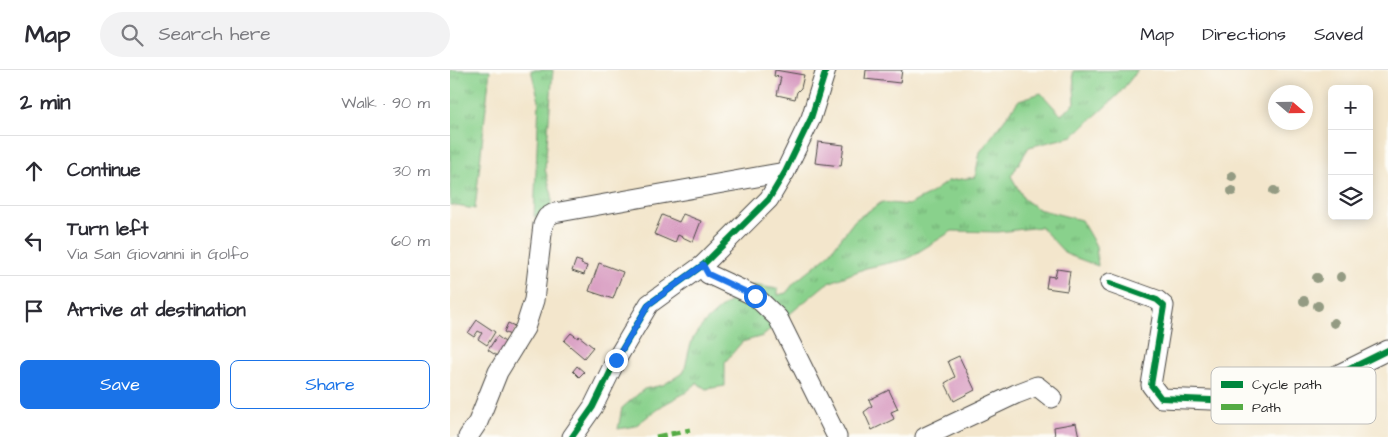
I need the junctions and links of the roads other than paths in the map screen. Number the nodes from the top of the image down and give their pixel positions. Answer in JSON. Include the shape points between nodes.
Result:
{"nodes":[{"id":1,"x":826,"y":70,"type":"edge"},
{"id":2,"x":785,"y":172,"type":"junction"},
{"id":3,"x":703,"y":265,"type":"junction"},
{"id":4,"x":1110,"y":283,"type":"dead end"},
{"id":5,"x":1388,"y":350,"type":"edge"},
{"id":6,"x":1353,"y":367,"type":"edge"},
{"id":7,"x":1052,"y":398,"type":"dead end"},
{"id":8,"x":1211,"y":401,"type":"edge"},
{"id":9,"x":468,"y":437,"type":"edge"},
{"id":10,"x":572,"y":437,"type":"edge"},
{"id":11,"x":837,"y":437,"type":"edge"},
{"id":12,"x":925,"y":437,"type":"edge"}],
"edges":[{"from":1,"to":2,"type":"street","via":[[811,118]]},
{"from":2,"to":3,"type":"street","via":[[769,199]]},
{"from":2,"to":9,"type":"street","via":[[554,213],[547,217],[543,225],[534,300],[525,328],[498,372],[478,422]]},
{"from":3,"to":10,"type":"street","via":[[649,304],[593,407]]},
{"from":3,"to":11,"type":"street","via":[[708,274],[755,296],[778,318]]},
{"from":4,"to":8,"type":"street","via":[[1157,300],[1164,306],[1150,385],[1161,398]]},
{"from":5,"to":6,"type":"street"},
{"from":7,"to":12,"type":"street","via":[[1037,386]]}]}
